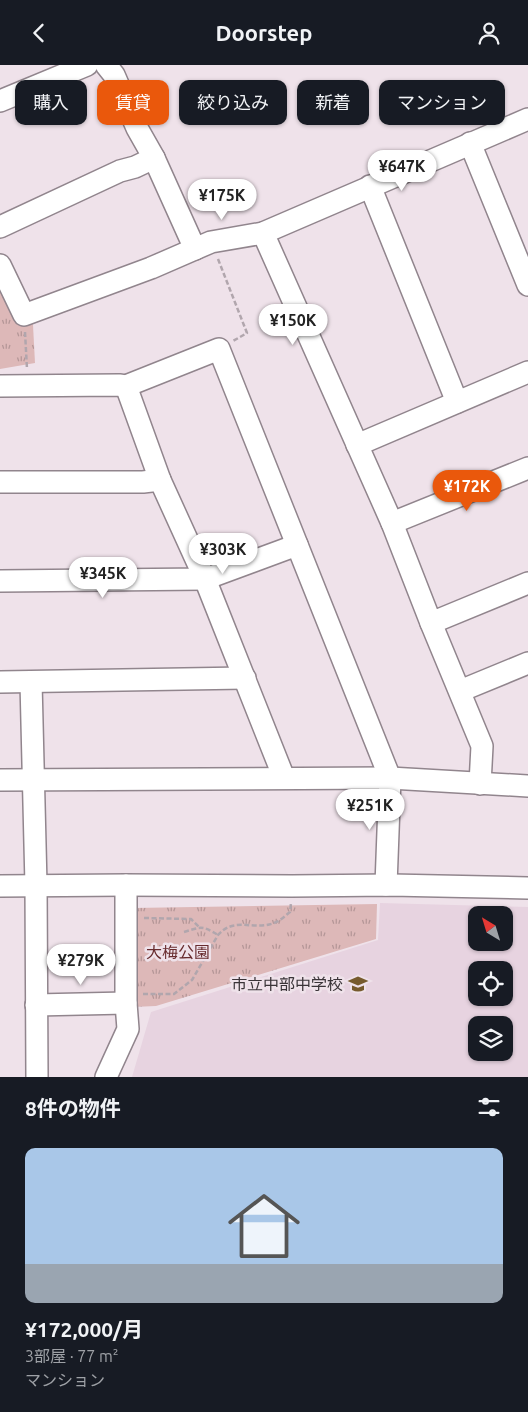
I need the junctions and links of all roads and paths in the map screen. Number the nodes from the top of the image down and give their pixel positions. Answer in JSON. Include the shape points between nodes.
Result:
{"nodes":[{"id":1,"x":86,"y":65,"type":"edge"},
{"id":2,"x":106,"y":65,"type":"edge"},
{"id":3,"x":0,"y":101,"type":"edge"},
{"id":4,"x":528,"y":119,"type":"edge"},
{"id":5,"x":470,"y":143,"type":"junction"},
{"id":6,"x":154,"y":158,"type":"junction"},
{"id":7,"x":370,"y":187,"type":"junction"},
{"id":8,"x":0,"y":227,"type":"edge"},
{"id":9,"x":263,"y":233,"type":"junction"},
{"id":10,"x":203,"y":245,"type":"junction"},
{"id":11,"x":0,"y":265,"type":"edge"},
{"id":12,"x":528,"y":285,"type":"edge"},
{"id":13,"x":24,"y":315,"type":"junction"},
{"id":14,"x":219,"y":349,"type":"junction"},
{"id":15,"x":528,"y":372,"type":"edge"},
{"id":16,"x":0,"y":385,"type":"edge"},
{"id":17,"x":28,"y":386,"type":"junction"},
{"id":18,"x":126,"y":386,"type":"junction"},
{"id":19,"x":457,"y":402,"type":"junction"},
{"id":20,"x":357,"y":445,"type":"junction"},
{"id":21,"x":528,"y":468,"type":"edge"},
{"id":22,"x":160,"y":479,"type":"junction"},
{"id":23,"x":0,"y":482,"type":"edge"},
{"id":24,"x":392,"y":523,"type":"junction"},
{"id":25,"x":296,"y":545,"type":"junction"},
{"id":26,"x":205,"y":579,"type":"junction"},
{"id":27,"x":0,"y":581,"type":"edge"},
{"id":28,"x":528,"y":583,"type":"edge"},
{"id":29,"x":431,"y":623,"type":"junction"},
{"id":30,"x":528,"y":663,"type":"edge"},
{"id":31,"x":245,"y":678,"type":"junction"},
{"id":32,"x":0,"y":682,"type":"edge"},
{"id":33,"x":31,"y":682,"type":"junction"},
{"id":34,"x":460,"y":691,"type":"junction"},
{"id":35,"x":284,"y":778,"type":"junction"},
{"id":36,"x":390,"y":778,"type":"junction"},
{"id":37,"x":0,"y":780,"type":"edge"},
{"id":38,"x":34,"y":781,"type":"junction"},
{"id":39,"x":480,"y":784,"type":"junction"},
{"id":40,"x":528,"y":786,"type":"edge"},
{"id":41,"x":36,"y":885,"type":"junction"},
{"id":42,"x":126,"y":885,"type":"junction"},
{"id":43,"x":386,"y":885,"type":"junction"},
{"id":44,"x":0,"y":886,"type":"edge"},
{"id":45,"x":292,"y":886,"type":"junction"},
{"id":46,"x":528,"y":888,"type":"edge"},
{"id":47,"x":139,"y":923,"type":"dead end"},
{"id":48,"x":199,"y":927,"type":"junction"},
{"id":49,"x":184,"y":932,"type":"dead end"},
{"id":50,"x":218,"y":935,"type":"junction"},
{"id":51,"x":126,"y":998,"type":"junction"},
{"id":52,"x":36,"y":1005,"type":"junction"},
{"id":53,"x":37,"y":1077,"type":"edge"},
{"id":54,"x":106,"y":1077,"type":"edge"}],
"edges":[{"from":1,"to":3,"type":"street"},
{"from":2,"to":6,"type":"street","via":[[114,75]]},
{"from":4,"to":5,"type":"street"},
{"from":5,"to":7,"type":"street"},
{"from":5,"to":12,"type":"street"},
{"from":6,"to":8,"type":"street"},
{"from":6,"to":10,"type":"street"},
{"from":7,"to":9,"type":"street"},
{"from":7,"to":19,"type":"street"},
{"from":9,"to":10,"type":"street"},
{"from":9,"to":20,"type":"street"},
{"from":10,"to":13,"type":"street"},
{"from":10,"to":14,"type":"path","via":[[247,333]]},
{"from":11,"to":13,"type":"street"},
{"from":13,"to":17,"type":"path"},
{"from":14,"to":18,"type":"street"},
{"from":14,"to":25,"type":"street"},
{"from":15,"to":19,"type":"street"},
{"from":16,"to":17,"type":"street"},
{"from":17,"to":18,"type":"street"},
{"from":18,"to":22,"type":"street"},
{"from":19,"to":20,"type":"street"},
{"from":20,"to":24,"type":"street"},
{"from":21,"to":24,"type":"street"},
{"from":22,"to":23,"type":"street","via":[[143,483]]},
{"from":22,"to":26,"type":"street"},
{"from":24,"to":29,"type":"street"},
{"from":25,"to":26,"type":"street"},
{"from":25,"to":36,"type":"street"},
{"from":26,"to":27,"type":"street"},
{"from":26,"to":31,"type":"street"},
{"from":28,"to":29,"type":"street"},
{"from":29,"to":34,"type":"street"},
{"from":30,"to":34,"type":"street"},
{"from":31,"to":33,"type":"street"},
{"from":31,"to":35,"type":"street"},
{"from":32,"to":33,"type":"street"},
{"from":33,"to":38,"type":"street"},
{"from":34,"to":39,"type":"street","via":[[482,746]]},
{"from":35,"to":36,"type":"street"},
{"from":35,"to":38,"type":"street"},
{"from":36,"to":39,"type":"street"},
{"from":36,"to":43,"type":"street"},
{"from":37,"to":38,"type":"street"},
{"from":38,"to":41,"type":"street"},
{"from":39,"to":40,"type":"street"},
{"from":41,"to":42,"type":"street"},
{"from":41,"to":44,"type":"street"},
{"from":41,"to":52,"type":"street"},
{"from":42,"to":45,"type":"street"},
{"from":42,"to":51,"type":"street"},
{"from":43,"to":45,"type":"street"},
{"from":43,"to":46,"type":"street"},
{"from":45,"to":50,"type":"path","via":[[290,911],[275,923],[232,925]]},
{"from":47,"to":48,"type":"path","via":[[144,918],[191,919]]},
{"from":48,"to":49,"type":"path"},
{"from":48,"to":50,"type":"path"},
{"from":50,"to":51,"type":"path","via":[[192,980],[174,993]]},
{"from":51,"to":52,"type":"street"},
{"from":51,"to":54,"type":"street","via":[[128,1029]]},
{"from":52,"to":53,"type":"street"}]}
